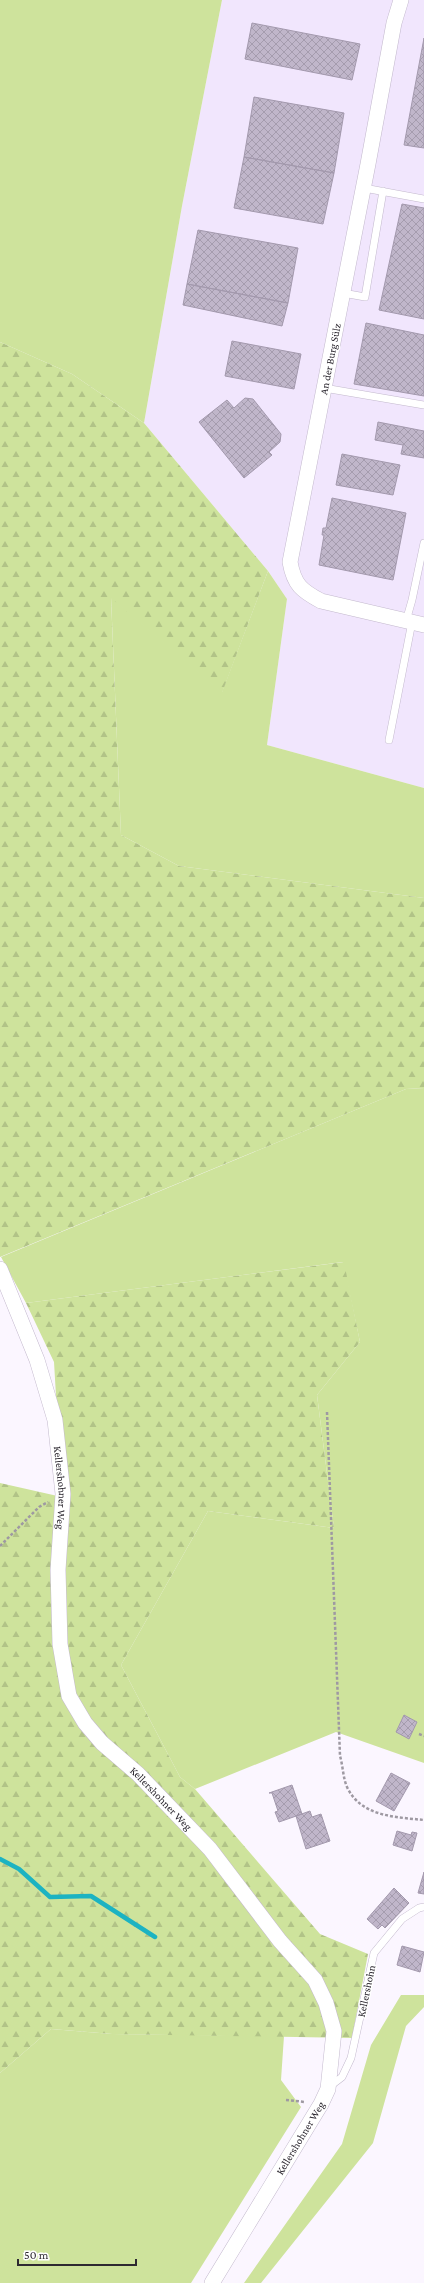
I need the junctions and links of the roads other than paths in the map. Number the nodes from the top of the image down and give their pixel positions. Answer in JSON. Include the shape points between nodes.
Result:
{"nodes":[{"id":1,"x":401,"y":0,"type":"edge"},
{"id":2,"x":364,"y":188,"type":"junction"},
{"id":3,"x":383,"y":191,"type":"junction"},
{"id":4,"x":424,"y":199,"type":"edge"},
{"id":5,"x":343,"y":293,"type":"junction"},
{"id":6,"x":324,"y":388,"type":"junction"},
{"id":7,"x":424,"y":405,"type":"edge"},
{"id":8,"x":424,"y":543,"type":"edge"},
{"id":9,"x":414,"y":623,"type":"edge"},
{"id":10,"x":388,"y":740,"type":"dead end"},
{"id":11,"x":0,"y":1269,"type":"edge"},
{"id":12,"x":424,"y":1907,"type":"edge"},
{"id":13,"x":328,"y":2089,"type":"junction"},
{"id":14,"x":212,"y":2283,"type":"edge"}],
"edges":[{"from":1,"to":2,"type":"street","name":"An der Burg Sülz","via":[[394,23]]},
{"from":2,"to":3,"type":"lane"},
{"from":2,"to":5,"type":"street","name":"An der Burg Sülz"},
{"from":3,"to":4,"type":"lane"},
{"from":3,"to":5,"type":"lane","via":[[365,297]]},
{"from":5,"to":6,"type":"street","name":"An der Burg Sülz"},
{"from":6,"to":7,"type":"lane"},
{"from":6,"to":9,"type":"street","name":"An der Burg Sülz","via":[[291,548],[290,562],[295,582],[309,595],[321,601]]},
{"from":8,"to":9,"type":"lane","via":[[412,600]]},
{"from":9,"to":10,"type":"lane"},
{"from":11,"to":13,"type":"street","name":"Kellershohner Weg","via":[[37,1360],[55,1420],[63,1494],[58,1578],[60,1644],[70,1696],[85,1723],[102,1743],[138,1774],[210,1849],[280,1941],[314,1980],[326,2003],[334,2031]]},
{"from":12,"to":13,"type":"lane","name":"Kellershohn","via":[[402,1919],[374,1953],[351,2058],[342,2076]]},
{"from":13,"to":14,"type":"street","name":"Kellershohner Weg"}]}
